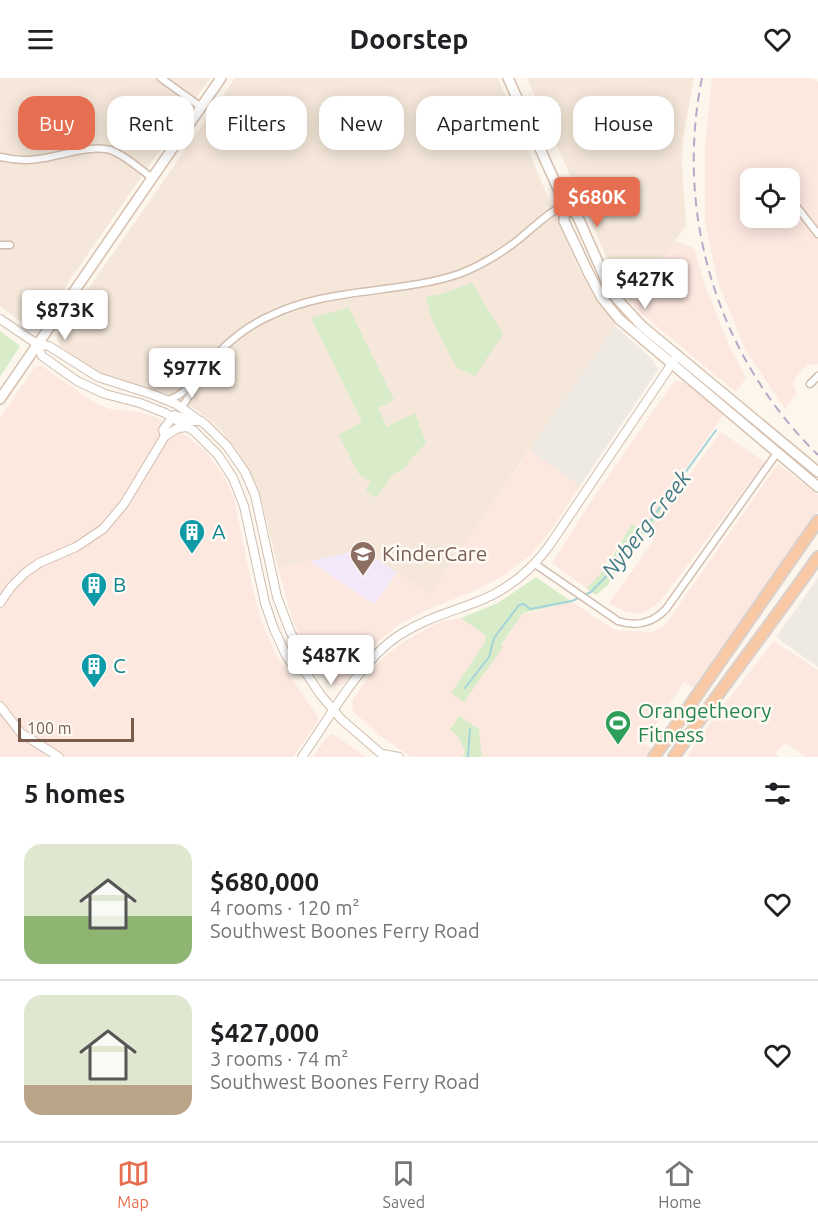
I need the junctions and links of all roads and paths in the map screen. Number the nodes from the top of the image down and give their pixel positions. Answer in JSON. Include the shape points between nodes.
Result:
{"nodes":[{"id":1,"x":161,"y":78,"type":"edge"},
{"id":2,"x":220,"y":78,"type":"edge"},
{"id":3,"x":508,"y":78,"type":"edge"},
{"id":4,"x":201,"y":106,"type":"junction"},
{"id":5,"x":0,"y":158,"type":"edge"},
{"id":6,"x":152,"y":178,"type":"junction"},
{"id":7,"x":565,"y":204,"type":"junction"},
{"id":8,"x":800,"y":211,"type":"edge"},
{"id":9,"x":818,"y":234,"type":"edge"},
{"id":10,"x":0,"y":245,"type":"edge"},
{"id":11,"x":10,"y":245,"type":"dead end"},
{"id":12,"x":0,"y":319,"type":"edge"},
{"id":13,"x":37,"y":345,"type":"junction"},
{"id":14,"x":677,"y":355,"type":"junction"},
{"id":15,"x":672,"y":364,"type":"junction"},
{"id":16,"x":818,"y":376,"type":"edge"},
{"id":17,"x":810,"y":384,"type":"dead end"},
{"id":18,"x":189,"y":387,"type":"junction"},
{"id":19,"x":0,"y":399,"type":"edge"},
{"id":20,"x":168,"y":400,"type":"junction"},
{"id":21,"x":182,"y":408,"type":"junction"},
{"id":22,"x":171,"y":417,"type":"junction"},
{"id":23,"x":201,"y":421,"type":"junction"},
{"id":24,"x":188,"y":427,"type":"junction"},
{"id":25,"x":165,"y":436,"type":"junction"},
{"id":26,"x":777,"y":453,"type":"junction"},
{"id":27,"x":818,"y":472,"type":"edge"},
{"id":28,"x":818,"y":487,"type":"edge"},
{"id":29,"x":818,"y":521,"type":"edge"},
{"id":30,"x":818,"y":557,"type":"edge"},
{"id":31,"x":534,"y":564,"type":"junction"},
{"id":32,"x":0,"y":603,"type":"edge"},
{"id":33,"x":302,"y":667,"type":"junction"},
{"id":34,"x":0,"y":706,"type":"edge"},
{"id":35,"x":334,"y":711,"type":"junction"},
{"id":36,"x":384,"y":756,"type":"edge"},
{"id":37,"x":59,"y":757,"type":"edge"},
{"id":38,"x":302,"y":757,"type":"edge"},
{"id":39,"x":399,"y":757,"type":"edge"},
{"id":40,"x":654,"y":757,"type":"edge"},
{"id":41,"x":674,"y":757,"type":"edge"}],
"edges":[{"from":1,"to":4,"type":"street"},
{"from":2,"to":4,"type":"main road"},
{"from":3,"to":7,"type":"main road"},
{"from":4,"to":6,"type":"main road"},
{"from":5,"to":6,"type":"street","via":[[36,159],[104,149],[115,152]]},
{"from":6,"to":13,"type":"main road"},
{"from":7,"to":14,"type":"main road","via":[[577,215],[617,299],[636,321]]},
{"from":7,"to":15,"type":"main road","via":[[564,221],[602,298],[629,329]]},
{"from":7,"to":18,"type":"street","via":[[499,254],[460,273],[317,300],[273,314],[233,339]]},
{"from":8,"to":9,"type":"street"},
{"from":10,"to":11,"type":"street"},
{"from":12,"to":13,"type":"street"},
{"from":13,"to":19,"type":"main road"},
{"from":13,"to":20,"type":"street","via":[[49,346],[108,381]]},
{"from":13,"to":22,"type":"street","via":[[42,356],[83,384]]},
{"from":14,"to":15,"type":"street"},
{"from":14,"to":27,"type":"main road"},
{"from":15,"to":26,"type":"main road"},
{"from":15,"to":31,"type":"street"},
{"from":16,"to":17,"type":"street"},
{"from":18,"to":20,"type":"street"},
{"from":18,"to":21,"type":"street","via":[[191,393]]},
{"from":20,"to":21,"type":"street"},
{"from":21,"to":23,"type":"street"},
{"from":22,"to":23,"type":"street","via":[[176,414]]},
{"from":22,"to":24,"type":"street"},
{"from":22,"to":25,"type":"street","via":[[163,430]]},
{"from":23,"to":33,"type":"street","via":[[228,447],[248,480],[260,515],[277,597],[302,655]]},
{"from":24,"to":25,"type":"street"},
{"from":24,"to":33,"type":"street","via":[[218,455],[233,478],[248,520],[269,616],[291,663]]},
{"from":25,"to":32,"type":"street","via":[[124,504],[103,529],[25,573]]},
{"from":26,"to":28,"type":"main road"},
{"from":26,"to":31,"type":"street","via":[[659,616],[642,623],[624,623]]},
{"from":29,"to":40,"type":"highway"},
{"from":30,"to":41,"type":"highway"},
{"from":31,"to":35,"type":"street","via":[[498,592],[426,620],[391,641],[369,663]]},
{"from":33,"to":35,"type":"street"},
{"from":34,"to":37,"type":"street","via":[[21,733]]},
{"from":35,"to":36,"type":"street"},
{"from":35,"to":38,"type":"street"},
{"from":36,"to":39,"type":"street"}]}
